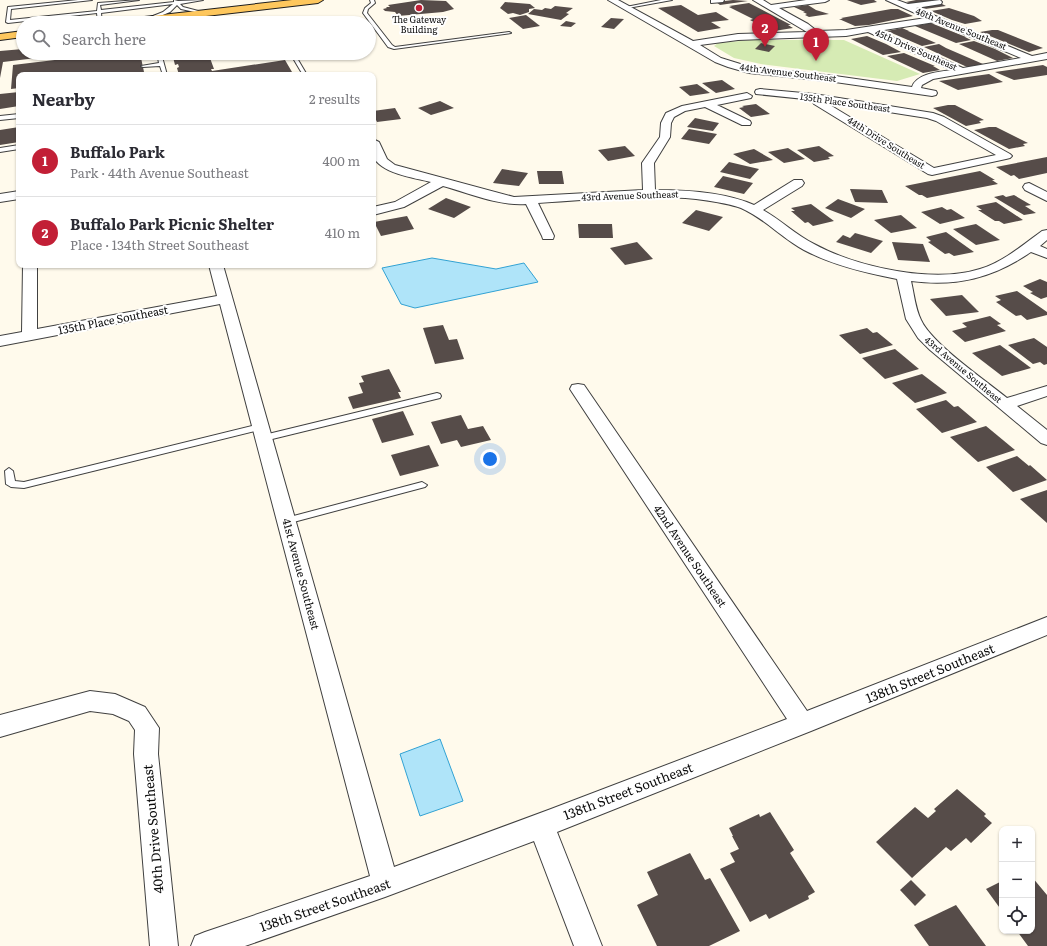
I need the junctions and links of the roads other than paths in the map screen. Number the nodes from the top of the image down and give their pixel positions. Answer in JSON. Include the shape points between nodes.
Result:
{"nodes":[{"id":1,"x":90,"y":0,"type":"edge"},
{"id":2,"x":137,"y":0,"type":"edge"},
{"id":3,"x":201,"y":0,"type":"edge"},
{"id":4,"x":318,"y":0,"type":"edge"},
{"id":5,"x":372,"y":0,"type":"edge"},
{"id":6,"x":612,"y":0,"type":"edge"},
{"id":7,"x":670,"y":0,"type":"edge"},
{"id":8,"x":757,"y":0,"type":"edge"},
{"id":9,"x":826,"y":0,"type":"edge"},
{"id":10,"x":890,"y":0,"type":"edge"},
{"id":11,"x":175,"y":1,"type":"edge"},
{"id":12,"x":653,"y":1,"type":"edge"},
{"id":13,"x":98,"y":2,"type":"edge"},
{"id":14,"x":161,"y":2,"type":"edge"},
{"id":15,"x":938,"y":2,"type":"dead end"},
{"id":16,"x":272,"y":3,"type":"edge"},
{"id":17,"x":628,"y":7,"type":"junction"},
{"id":18,"x":771,"y":7,"type":"junction"},
{"id":19,"x":906,"y":7,"type":"junction"},
{"id":20,"x":99,"y":12,"type":"junction"},
{"id":21,"x":204,"y":13,"type":"junction"},
{"id":22,"x":63,"y":16,"type":"edge"},
{"id":23,"x":99,"y":16,"type":"edge"},
{"id":24,"x":159,"y":16,"type":"edge"},
{"id":25,"x":184,"y":16,"type":"edge"},
{"id":26,"x":367,"y":16,"type":"edge"},
{"id":27,"x":936,"y":19,"type":"junction"},
{"id":28,"x":16,"y":21,"type":"edge"},
{"id":29,"x":376,"y":28,"type":"edge"},
{"id":30,"x":870,"y":30,"type":"junction"},
{"id":31,"x":509,"y":34,"type":"dead end"},
{"id":32,"x":815,"y":34,"type":"junction"},
{"id":33,"x":16,"y":35,"type":"edge"},
{"id":34,"x":0,"y":37,"type":"edge"},
{"id":35,"x":692,"y":44,"type":"junction"},
{"id":36,"x":1047,"y":56,"type":"edge"},
{"id":37,"x":1032,"y":58,"type":"junction"},
{"id":38,"x":161,"y":60,"type":"edge"},
{"id":39,"x":296,"y":60,"type":"edge"},
{"id":40,"x":162,"y":64,"type":"junction"},
{"id":41,"x":143,"y":66,"type":"dead end"},
{"id":42,"x":962,"y":71,"type":"junction"},
{"id":43,"x":164,"y":72,"type":"edge"},
{"id":44,"x":303,"y":72,"type":"edge"},
{"id":45,"x":817,"y":77,"type":"junction"},
{"id":46,"x":915,"y":90,"type":"junction"},
{"id":47,"x":760,"y":92,"type":"dead end"},
{"id":48,"x":932,"y":93,"type":"dead end"},
{"id":49,"x":747,"y":96,"type":"dead end"},
{"id":50,"x":814,"y":97,"type":"junction"},
{"id":51,"x":706,"y":104,"type":"junction"},
{"id":52,"x":16,"y":116,"type":"edge"},
{"id":53,"x":0,"y":118,"type":"edge"},
{"id":54,"x":746,"y":123,"type":"dead end"},
{"id":55,"x":16,"y":147,"type":"edge"},
{"id":56,"x":376,"y":148,"type":"edge"},
{"id":57,"x":0,"y":150,"type":"edge"},
{"id":58,"x":1006,"y":156,"type":"joint"},
{"id":59,"x":440,"y":182,"type":"junction"},
{"id":60,"x":798,"y":183,"type":"dead end"},
{"id":61,"x":1029,"y":187,"type":"dead end"},
{"id":62,"x":649,"y":194,"type":"junction"},
{"id":63,"x":16,"y":195,"type":"edge"},
{"id":64,"x":1047,"y":197,"type":"edge"},
{"id":65,"x":0,"y":198,"type":"edge"},
{"id":66,"x":530,"y":200,"type":"junction"},
{"id":67,"x":376,"y":210,"type":"edge"},
{"id":68,"x":755,"y":210,"type":"junction"},
{"id":69,"x":1047,"y":234,"type":"edge"},
{"id":70,"x":548,"y":236,"type":"dead end"},
{"id":71,"x":1030,"y":246,"type":"junction"},
{"id":72,"x":1047,"y":254,"type":"edge"},
{"id":73,"x":30,"y":268,"type":"edge"},
{"id":74,"x":217,"y":268,"type":"edge"},
{"id":75,"x":903,"y":275,"type":"junction"},
{"id":76,"x":225,"y":299,"type":"junction"},
{"id":77,"x":30,"y":335,"type":"junction"},
{"id":78,"x":0,"y":341,"type":"edge"},
{"id":79,"x":578,"y":389,"type":"dead end"},
{"id":80,"x":1047,"y":391,"type":"edge"},
{"id":81,"x":437,"y":396,"type":"dead end"},
{"id":82,"x":1004,"y":404,"type":"junction"},
{"id":83,"x":262,"y":433,"type":"junction"},
{"id":84,"x":1047,"y":439,"type":"edge"},
{"id":85,"x":9,"y":471,"type":"dead end"},
{"id":86,"x":422,"y":485,"type":"dead end"},
{"id":87,"x":286,"y":521,"type":"junction"},
{"id":88,"x":1047,"y":626,"type":"edge"},
{"id":89,"x":803,"y":724,"type":"junction"},
{"id":90,"x":0,"y":726,"type":"edge"},
{"id":91,"x":541,"y":825,"type":"junction"},
{"id":92,"x":385,"y":884,"type":"junction"},
{"id":93,"x":164,"y":946,"type":"edge"},
{"id":94,"x":205,"y":946,"type":"edge"},
{"id":95,"x":588,"y":946,"type":"edge"}],
"edges":[{"from":1,"to":28,"type":"lane","via":[[9,8],[8,22]]},
{"from":2,"to":13,"type":"lane"},
{"from":3,"to":11,"type":"lane"},
{"from":4,"to":16,"type":"main road"},
{"from":5,"to":26,"type":"lane","via":[[373,4],[366,8]]},
{"from":6,"to":17,"type":"street","name":"44th Avenue Southeast"},
{"from":7,"to":12,"type":"lane"},
{"from":8,"to":18,"type":"street"},
{"from":9,"to":18,"type":"street"},
{"from":10,"to":19,"type":"street","name":"46th Avenue Southeast"},
{"from":11,"to":14,"type":"lane"},
{"from":11,"to":21,"type":"lane","via":[[182,8]]},
{"from":11,"to":24,"type":"lane","via":[[174,7]]},
{"from":12,"to":17,"type":"lane"},
{"from":13,"to":20,"type":"lane"},
{"from":14,"to":20,"type":"lane"},
{"from":15,"to":19,"type":"street"},
{"from":16,"to":21,"type":"main road"},
{"from":17,"to":35,"type":"street","name":"44th Avenue Southeast"},
{"from":18,"to":32,"type":"street"},
{"from":19,"to":27,"type":"street","name":"46th Avenue Southeast"},
{"from":20,"to":22,"type":"lane"},
{"from":20,"to":23,"type":"lane"},
{"from":21,"to":25,"type":"main road"},
{"from":27,"to":30,"type":"street"},
{"from":27,"to":37,"type":"street","name":"46th Avenue Southeast"},
{"from":29,"to":31,"type":"lane","via":[[394,48]]},
{"from":30,"to":32,"type":"street"},
{"from":30,"to":42,"type":"street","name":"45th Drive Southeast"},
{"from":32,"to":35,"type":"street","via":[[738,37]]},
{"from":33,"to":34,"type":"main road"},
{"from":35,"to":45,"type":"street","name":"44th Avenue Southeast","via":[[718,60],[749,70]]},
{"from":36,"to":37,"type":"street"},
{"from":37,"to":42,"type":"street"},
{"from":38,"to":40,"type":"lane"},
{"from":39,"to":44,"type":"lane"},
{"from":40,"to":41,"type":"lane"},
{"from":40,"to":43,"type":"lane"},
{"from":42,"to":46,"type":"street","via":[[930,77],[918,84]]},
{"from":45,"to":46,"type":"street","name":"44th Avenue Southeast"},
{"from":45,"to":50,"type":"street"},
{"from":46,"to":48,"type":"street","name":"44th Avenue Southeast"},
{"from":47,"to":50,"type":"street","name":"135th Place Southeast"},
{"from":49,"to":51,"type":"street"},
{"from":50,"to":58,"type":"street","name":"135th Place Southeast","via":[[929,115]]},
{"from":50,"to":58,"type":"street","name":"44th Drive Southeast","via":[[818,102],[932,172]]},
{"from":51,"to":54,"type":"street"},
{"from":51,"to":62,"type":"street","via":[[682,109],[670,115],[666,123],[665,137],[648,163]]},
{"from":52,"to":53,"type":"lane"},
{"from":55,"to":57,"type":"lane"},
{"from":56,"to":59,"type":"street","name":"43rd Avenue Southeast","via":[[382,161],[391,167]]},
{"from":59,"to":66,"type":"street","name":"43rd Avenue Southeast","via":[[499,198]]},
{"from":59,"to":67,"type":"street","via":[[413,199],[390,208]]},
{"from":60,"to":68,"type":"street"},
{"from":61,"to":64,"type":"street"},
{"from":62,"to":66,"type":"street","name":"43rd Avenue Southeast"},
{"from":62,"to":68,"type":"street","name":"43rd Avenue Southeast","via":[[689,194],[736,203]]},
{"from":63,"to":65,"type":"street"},
{"from":66,"to":70,"type":"street"},
{"from":68,"to":75,"type":"street","name":"43rd Avenue Southeast","via":[[808,246],[826,255],[863,267]]},
{"from":69,"to":71,"type":"street"},
{"from":71,"to":72,"type":"street"},
{"from":71,"to":75,"type":"street","via":[[1004,263],[969,276],[930,278]]},
{"from":73,"to":77,"type":"street"},
{"from":74,"to":76,"type":"street","name":"41st Avenue Southeast"},
{"from":75,"to":82,"type":"street","name":"43rd Avenue Southeast","via":[[913,319],[923,335]]},
{"from":76,"to":77,"type":"street","name":"135th Place Southeast"},
{"from":76,"to":83,"type":"street","name":"41st Avenue Southeast"},
{"from":77,"to":78,"type":"street","name":"135th Place Southeast"},
{"from":79,"to":89,"type":"street","name":"42nd Avenue Southeast"},
{"from":80,"to":82,"type":"street"},
{"from":81,"to":83,"type":"lane"},
{"from":82,"to":84,"type":"street","name":"43rd Avenue Southeast"},
{"from":83,"to":85,"type":"lane","via":[[24,485],[11,484]]},
{"from":83,"to":87,"type":"street","name":"41st Avenue Southeast"},
{"from":86,"to":87,"type":"lane"},
{"from":87,"to":92,"type":"street","name":"41st Avenue Southeast"},
{"from":88,"to":89,"type":"street","name":"138th Street Southeast"},
{"from":89,"to":91,"type":"street","name":"138th Street Southeast"},
{"from":90,"to":93,"type":"street","name":"40th Drive Southeast","via":[[90,701],[115,704],[137,714],[147,728],[146,754]]},
{"from":91,"to":92,"type":"street","name":"138th Street Southeast"},
{"from":91,"to":95,"type":"street"},
{"from":92,"to":94,"type":"street","name":"138th Street Southeast"}]}
